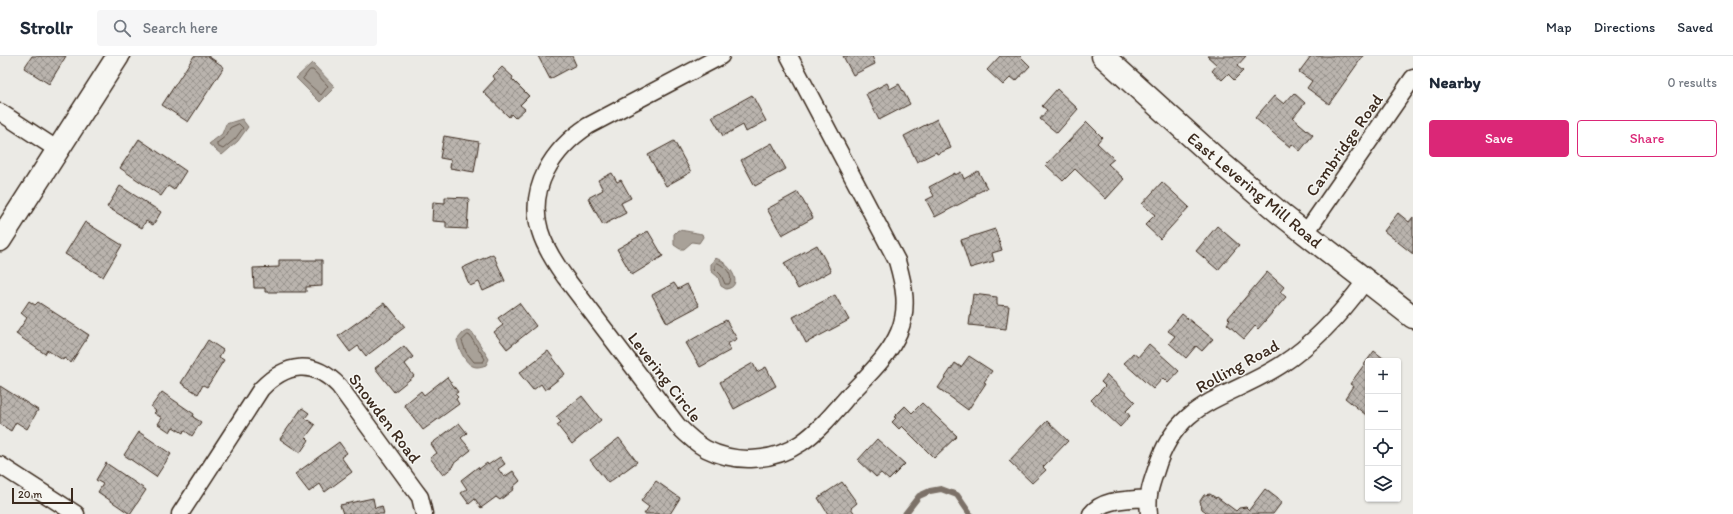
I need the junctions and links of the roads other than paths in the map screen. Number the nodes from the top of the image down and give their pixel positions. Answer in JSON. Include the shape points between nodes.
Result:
{"nodes":[{"id":1,"x":118,"y":56,"type":"edge"},
{"id":2,"x":721,"y":56,"type":"edge"},
{"id":3,"x":789,"y":56,"type":"edge"},
{"id":4,"x":1103,"y":56,"type":"edge"},
{"id":5,"x":1413,"y":78,"type":"edge"},
{"id":6,"x":0,"y":112,"type":"edge"},
{"id":7,"x":58,"y":150,"type":"junction"},
{"id":8,"x":1305,"y":234,"type":"junction"},
{"id":9,"x":0,"y":240,"type":"edge"},
{"id":10,"x":1366,"y":280,"type":"junction"},
{"id":11,"x":1413,"y":317,"type":"edge"},
{"id":12,"x":0,"y":464,"type":"edge"},
{"id":13,"x":1147,"y":498,"type":"junction"},
{"id":14,"x":76,"y":514,"type":"edge"},
{"id":15,"x":180,"y":514,"type":"edge"},
{"id":16,"x":424,"y":514,"type":"edge"},
{"id":17,"x":1091,"y":514,"type":"edge"},
{"id":18,"x":1149,"y":514,"type":"edge"}],
"edges":[{"from":1,"to":7,"type":"street"},
{"from":2,"to":3,"type":"street","name":"Levering Circle","via":[[588,126],[572,137],[557,152],[546,169],[539,189],[537,211],[540,231],[550,255],[674,421],[691,440],[706,449],[744,459],[764,458],[782,453],[816,431],[890,349],[899,332],[904,311],[904,287],[897,261]]},
{"from":4,"to":8,"type":"street","name":"East Levering Mill Road","via":[[1222,164]]},
{"from":5,"to":8,"type":"street","name":"Cambridge Road"},
{"from":6,"to":7,"type":"street"},
{"from":7,"to":9,"type":"street"},
{"from":8,"to":10,"type":"street","name":"East Levering Mill Road"},
{"from":10,"to":11,"type":"street","name":"East Levering Mill Road"},
{"from":10,"to":13,"type":"street","name":"Rolling Road","via":[[1344,310],[1302,350],[1257,378],[1210,401],[1177,427],[1164,447]]},
{"from":12,"to":14,"type":"street"},
{"from":13,"to":17,"type":"street","via":[[1106,504]]},
{"from":13,"to":18,"type":"street","name":"Rolling Road"},
{"from":15,"to":16,"type":"street","name":"Snowden Road","via":[[261,389],[279,373],[289,368],[302,367],[323,372],[339,386],[420,497]]}]}
